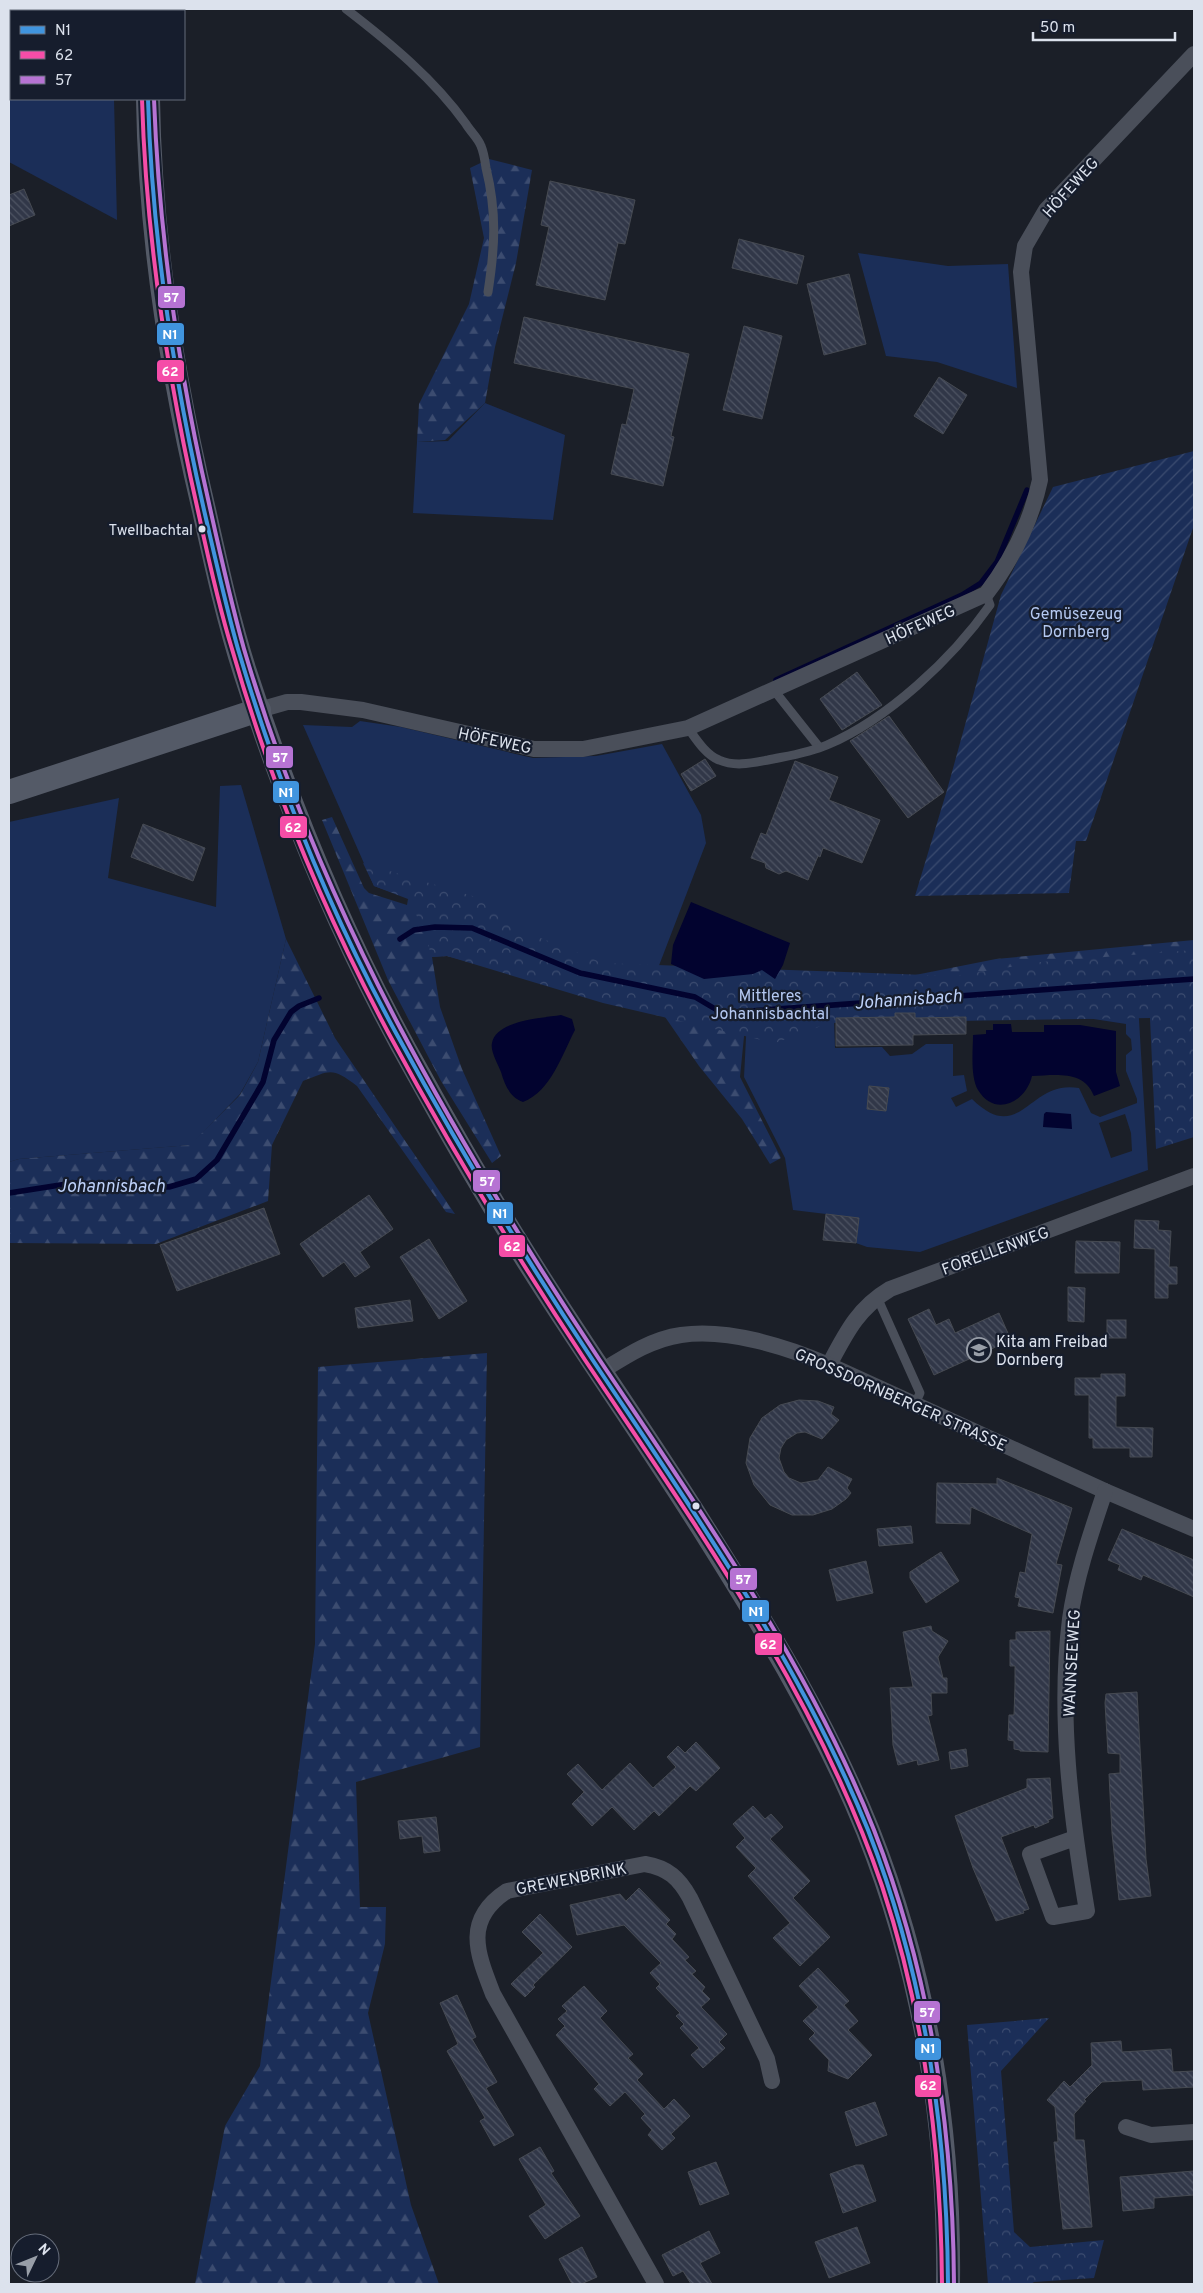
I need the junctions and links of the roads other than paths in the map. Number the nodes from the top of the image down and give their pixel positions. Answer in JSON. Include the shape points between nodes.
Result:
{"nodes":[{"id":1,"x":346,"y":9,"type":"edge"},
{"id":2,"x":1194,"y":54,"type":"edge"},
{"id":3,"x":148,"y":100,"type":"edge"},
{"id":4,"x":488,"y":292,"type":"dead end"},
{"id":5,"x":986,"y":594,"type":"junction"},
{"id":6,"x":773,"y":689,"type":"junction"},
{"id":7,"x":258,"y":710,"type":"junction"},
{"id":8,"x":688,"y":728,"type":"junction"},
{"id":9,"x":819,"y":748,"type":"junction"},
{"id":10,"x":9,"y":792,"type":"edge"},
{"id":11,"x":1194,"y":1176,"type":"edge"},
{"id":12,"x":877,"y":1297,"type":"junction"},
{"id":13,"x":829,"y":1365,"type":"junction"},
{"id":14,"x":602,"y":1372,"type":"junction"},
{"id":15,"x":915,"y":1404,"type":"junction"},
{"id":16,"x":1105,"y":1491,"type":"junction"},
{"id":17,"x":1194,"y":1529,"type":"edge"},
{"id":18,"x":1075,"y":1838,"type":"junction"},
{"id":19,"x":772,"y":2081,"type":"dead end"},
{"id":20,"x":1126,"y":2127,"type":"dead end"},
{"id":21,"x":1194,"y":2132,"type":"edge"},
{"id":22,"x":656,"y":2284,"type":"edge"},
{"id":23,"x":948,"y":2284,"type":"edge"}],
"edges":[{"from":1,"to":4,"type":"lane","via":[[423,75],[456,110],[481,145],[496,224]]},
{"from":2,"to":5,"type":"street","name":"HÖFEWEG","via":[[1046,210],[1024,246],[1021,272],[1040,480],[1019,542],[1003,572]]},
{"from":3,"to":7,"type":"main road","via":[[163,299],[180,408],[221,583]]},
{"from":5,"to":6,"type":"street","name":"HÖFEWEG"},
{"from":5,"to":9,"type":"lane","via":[[990,605],[976,625],[909,692],[859,729]]},
{"from":6,"to":8,"type":"street","name":"HÖFEWEG"},
{"from":6,"to":9,"type":"lane"},
{"from":7,"to":8,"type":"street","name":"HÖFEWEG","via":[[287,702],[315,703],[363,710],[534,749],[583,749]]},
{"from":7,"to":10,"type":"main road"},
{"from":7,"to":14,"type":"main road","via":[[301,832],[327,893],[399,1040],[528,1261]]},
{"from":8,"to":9,"type":"lane","via":[[719,760],[740,765]]},
{"from":11,"to":12,"type":"street","name":"FORELLENWEG","via":[[890,1289]]},
{"from":12,"to":13,"type":"street","name":"FORELLENWEG","via":[[851,1325]]},
{"from":12,"to":15,"type":"lane","via":[[920,1393]]},
{"from":13,"to":14,"type":"street","name":"GROSSDORNBERGER STRASSE","via":[[788,1348],[708,1334],[681,1335],[650,1344]]},
{"from":13,"to":15,"type":"street","name":"GROSSDORNBERGER STRASSE"},
{"from":14,"to":23,"type":"main road","via":[[766,1630],[835,1757],[868,1832],[908,1951],[933,2062],[945,2171]]},
{"from":15,"to":16,"type":"street","name":"GROSSDORNBERGER STRASSE"},
{"from":16,"to":17,"type":"street","name":"GROSSDORNBERGER STRASSE"},
{"from":16,"to":18,"type":"street","name":"WANNSEEWEG","via":[[1088,1542],[1070,1618],[1068,1770]]},
{"from":18,"to":18,"type":"street","name":"WANNSEEWEG","via":[[1087,1910],[1053,1917],[1030,1854]]},
{"from":19,"to":22,"type":"street","name":"GREWENBRINK","via":[[763,2050],[683,1884],[659,1866],[645,1864],[507,1891],[484,1910],[478,1925],[478,1943],[481,1964],[492,1994]]},
{"from":20,"to":21,"type":"street","via":[[1151,2135]]}]}
